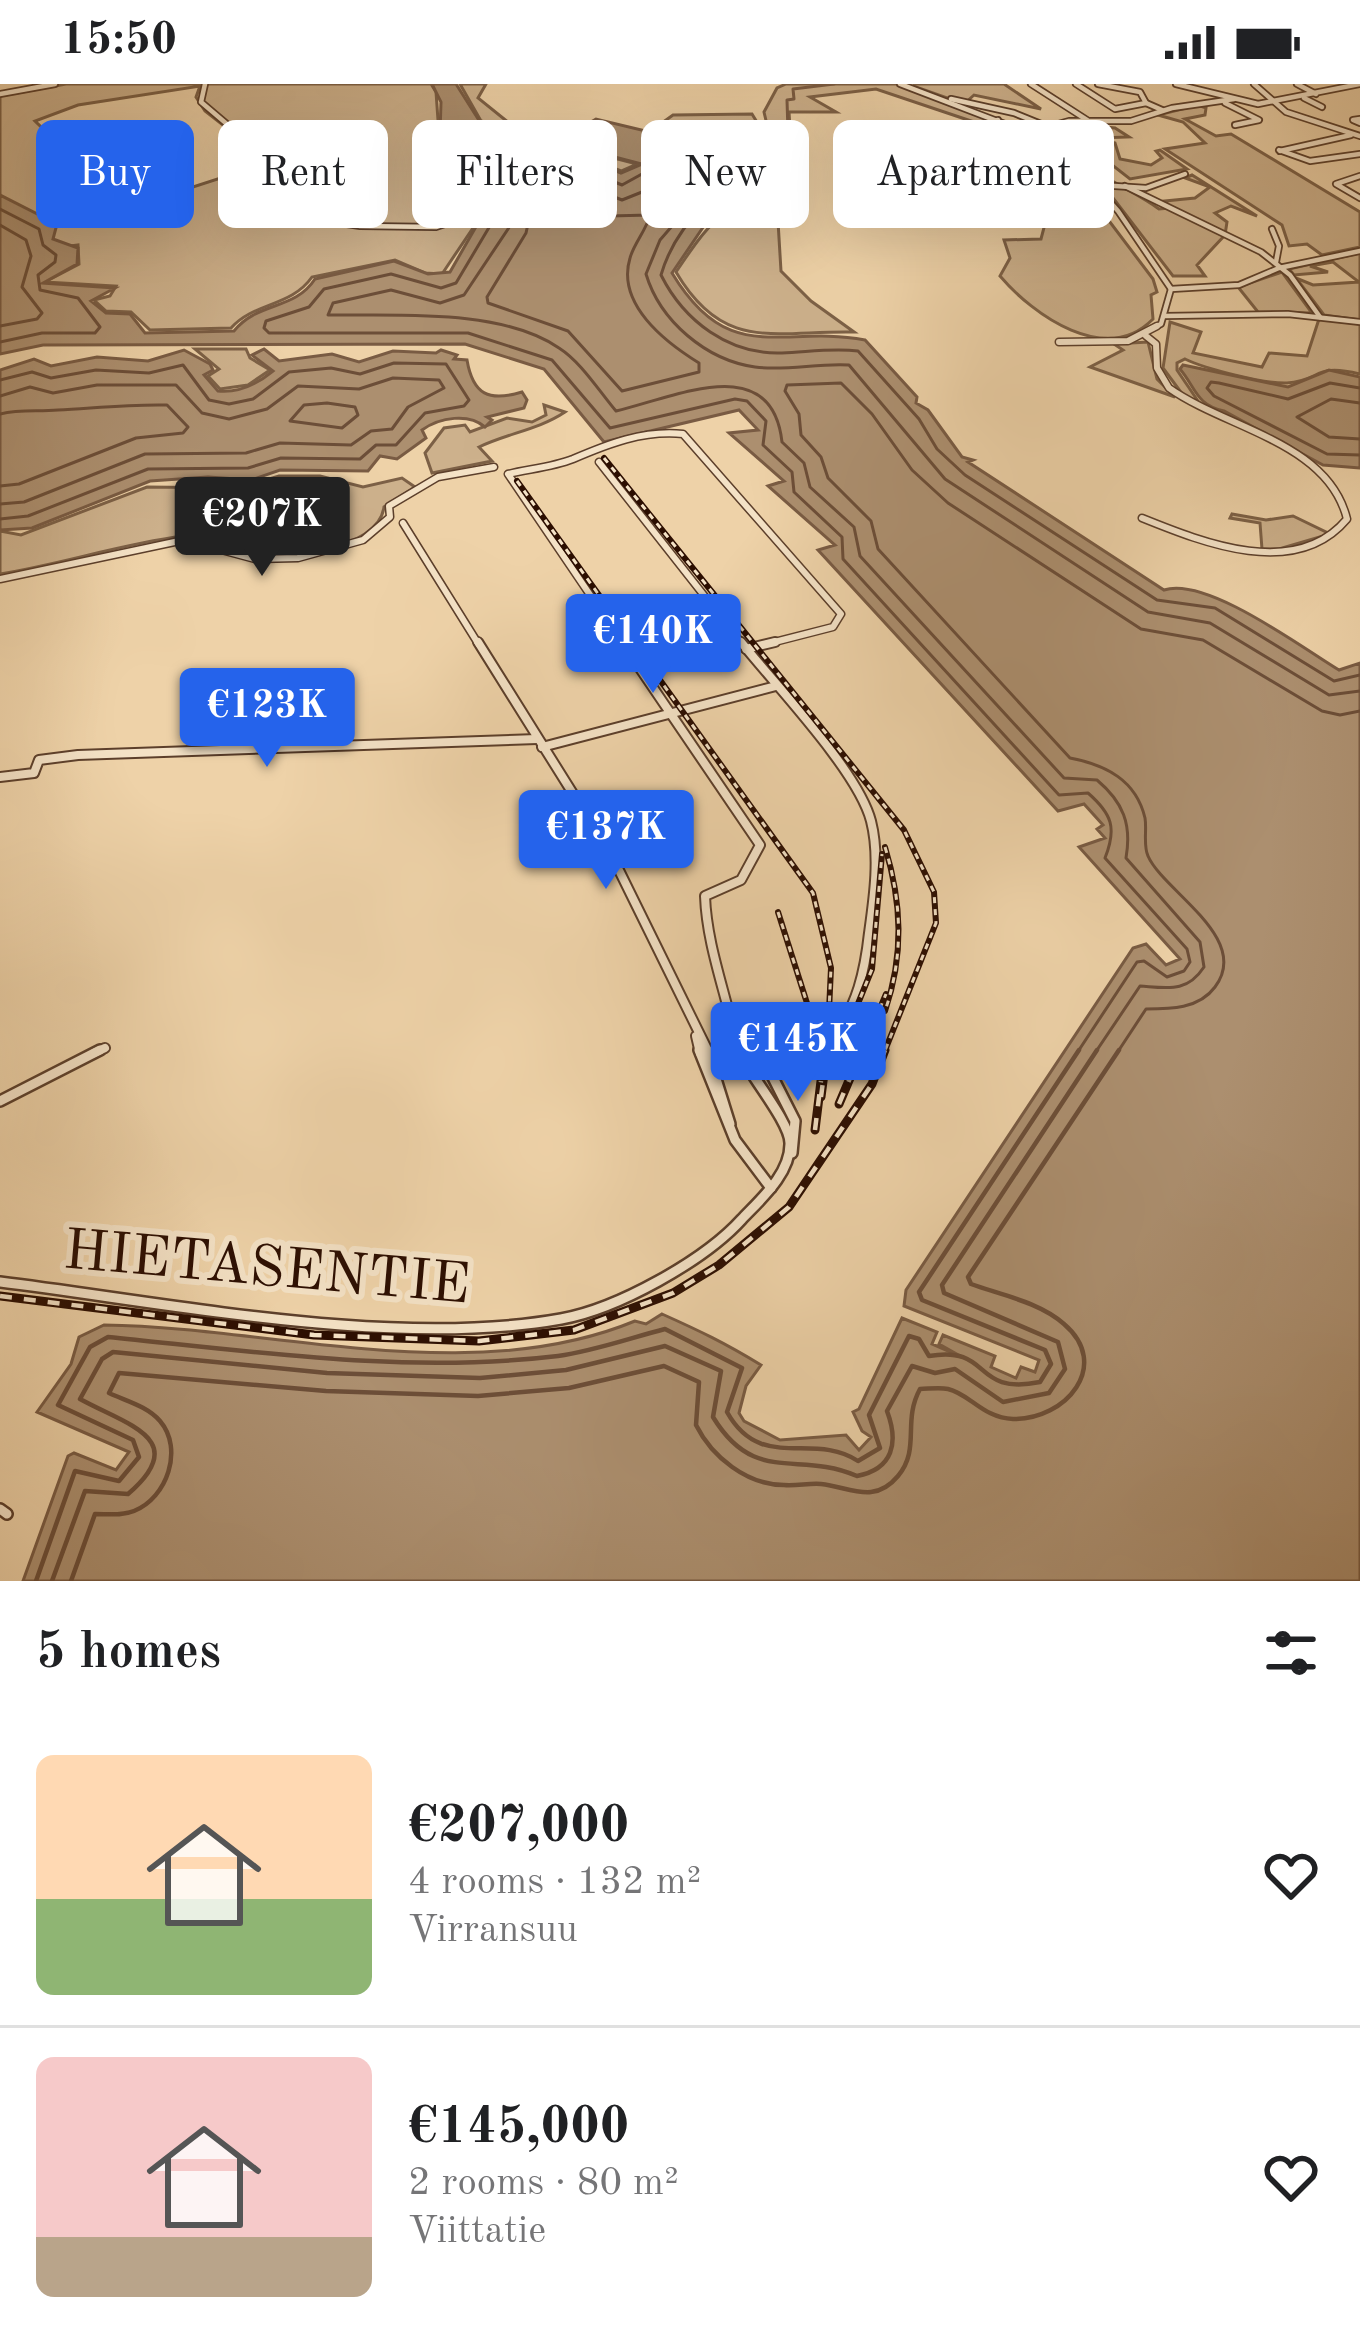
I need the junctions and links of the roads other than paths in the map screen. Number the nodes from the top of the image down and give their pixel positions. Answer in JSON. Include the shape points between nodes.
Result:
{"nodes":[{"id":1,"x":55,"y":84,"type":"edge"},
{"id":2,"x":205,"y":84,"type":"edge"},
{"id":3,"x":1031,"y":84,"type":"edge"},
{"id":4,"x":1055,"y":84,"type":"edge"},
{"id":5,"x":1076,"y":84,"type":"edge"},
{"id":6,"x":1097,"y":84,"type":"edge"},
{"id":7,"x":1176,"y":84,"type":"edge"},
{"id":8,"x":1297,"y":84,"type":"edge"},
{"id":9,"x":1360,"y":84,"type":"edge"},
{"id":10,"x":907,"y":85,"type":"edge"},
{"id":11,"x":1039,"y":87,"type":"edge"},
{"id":12,"x":1255,"y":87,"type":"edge"},
{"id":13,"x":0,"y":94,"type":"edge"},
{"id":14,"x":1316,"y":94,"type":"junction"},
{"id":15,"x":1302,"y":98,"type":"junction"},
{"id":16,"x":942,"y":99,"type":"junction"},
{"id":17,"x":1234,"y":99,"type":"junction"},
{"id":18,"x":1223,"y":102,"type":"junction"},
{"id":19,"x":1146,"y":103,"type":"junction"},
{"id":20,"x":1273,"y":103,"type":"junction"},
{"id":21,"x":1322,"y":107,"type":"dead end"},
{"id":22,"x":1162,"y":110,"type":"junction"},
{"id":23,"x":999,"y":119,"type":"joint"},
{"id":24,"x":995,"y":120,"type":"edge"},
{"id":25,"x":1030,"y":120,"type":"edge"},
{"id":26,"x":1085,"y":120,"type":"edge"},
{"id":27,"x":1114,"y":122,"type":"edge"},
{"id":28,"x":1235,"y":125,"type":"dead end"},
{"id":29,"x":1356,"y":135,"type":"edge"},
{"id":30,"x":1338,"y":139,"type":"junction"},
{"id":31,"x":1360,"y":152,"type":"edge"},
{"id":32,"x":1185,"y":174,"type":"dead end"},
{"id":33,"x":1360,"y":176,"type":"edge"},
{"id":34,"x":1114,"y":186,"type":"edge"},
{"id":35,"x":1125,"y":186,"type":"junction"},
{"id":36,"x":1360,"y":198,"type":"edge"},
{"id":37,"x":1114,"y":209,"type":"edge"},
{"id":38,"x":412,"y":226,"type":"edge"},
{"id":39,"x":1272,"y":229,"type":"dead end"},
{"id":40,"x":1360,"y":250,"type":"edge"},
{"id":41,"x":1280,"y":264,"type":"junction"},
{"id":42,"x":1171,"y":290,"type":"junction"},
{"id":43,"x":1166,"y":316,"type":"junction"},
{"id":44,"x":1320,"y":316,"type":"junction"},
{"id":45,"x":1360,"y":322,"type":"edge"},
{"id":46,"x":1146,"y":336,"type":"junction"},
{"id":47,"x":1059,"y":342,"type":"dead end"},
{"id":48,"x":599,"y":463,"type":"dead end"},
{"id":49,"x":494,"y":467,"type":"dead end"},
{"id":50,"x":1142,"y":518,"type":"dead end"},
{"id":51,"x":403,"y":523,"type":"dead end"},
{"id":52,"x":0,"y":580,"type":"edge"},
{"id":53,"x":746,"y":649,"type":"junction"},
{"id":54,"x":776,"y":686,"type":"junction"},
{"id":55,"x":669,"y":714,"type":"junction"},
{"id":56,"x":539,"y":743,"type":"junction"},
{"id":57,"x":0,"y":777,"type":"edge"},
{"id":58,"x":732,"y":1013,"type":"junction"},
{"id":59,"x":694,"y":1026,"type":"junction"},
{"id":60,"x":748,"y":1036,"type":"junction"},
{"id":61,"x":735,"y":1038,"type":"junction"},
{"id":62,"x":105,"y":1048,"type":"dead end"},
{"id":63,"x":0,"y":1101,"type":"edge"},
{"id":64,"x":730,"y":1124,"type":"junction"},
{"id":65,"x":788,"y":1160,"type":"junction"},
{"id":66,"x":770,"y":1188,"type":"junction"},
{"id":67,"x":0,"y":1282,"type":"edge"}],
"edges":[{"from":1,"to":13,"type":"street"},
{"from":2,"to":38,"type":"street","via":[[201,102],[228,125],[237,152],[262,170],[273,200],[289,212],[338,224]]},
{"from":3,"to":11,"type":"street"},
{"from":4,"to":11,"type":"street"},
{"from":5,"to":19,"type":"street","via":[[1115,109]]},
{"from":6,"to":19,"type":"street","via":[[1140,92]]},
{"from":7,"to":17,"type":"street"},
{"from":8,"to":14,"type":"street"},
{"from":9,"to":14,"type":"street"},
{"from":10,"to":16,"type":"street"},
{"from":11,"to":26,"type":"street"},
{"from":12,"to":20,"type":"street"},
{"from":14,"to":15,"type":"street"},
{"from":15,"to":20,"type":"street"},
{"from":15,"to":21,"type":"street"},
{"from":16,"to":23,"type":"street"},
{"from":16,"to":25,"type":"street"},
{"from":17,"to":18,"type":"street"},
{"from":17,"to":20,"type":"street"},
{"from":18,"to":22,"type":"street"},
{"from":18,"to":28,"type":"street","via":[[1258,120]]},
{"from":19,"to":22,"type":"street"},
{"from":20,"to":29,"type":"street"},
{"from":22,"to":27,"type":"street"},
{"from":23,"to":24,"type":"street"},
{"from":29,"to":30,"type":"street"},
{"from":30,"to":31,"type":"street"},
{"from":30,"to":31,"type":"street","via":[[1280,150],[1310,161]]},
{"from":32,"to":35,"type":"street","via":[[1146,188]]},
{"from":33,"to":36,"type":"street","via":[[1336,184]]},
{"from":34,"to":35,"type":"street"},
{"from":35,"to":41,"type":"street"},
{"from":37,"to":42,"type":"street"},
{"from":39,"to":41,"type":"street"},
{"from":40,"to":41,"type":"street"},
{"from":41,"to":42,"type":"street","via":[[1239,286]]},
{"from":41,"to":44,"type":"street"},
{"from":42,"to":43,"type":"street"},
{"from":43,"to":44,"type":"street"},
{"from":43,"to":46,"type":"street"},
{"from":44,"to":45,"type":"street"},
{"from":46,"to":47,"type":"street"},
{"from":46,"to":50,"type":"street","via":[[1169,388],[1313,465],[1345,503],[1347,519],[1322,542],[1264,552]]},
{"from":48,"to":53,"type":"street"},
{"from":49,"to":52,"type":"street","via":[[438,477],[389,506],[390,517],[374,534],[309,558],[237,556],[196,539]]},
{"from":51,"to":56,"type":"street"},
{"from":53,"to":54,"type":"street"},
{"from":53,"to":55,"type":"street","via":[[833,627],[841,614],[683,434],[598,446],[508,474]]},
{"from":54,"to":55,"type":"street"},
{"from":54,"to":60,"type":"street","via":[[861,794],[874,855],[865,963],[840,1031]]},
{"from":55,"to":56,"type":"street"},
{"from":55,"to":58,"type":"street","via":[[760,845],[749,873],[705,896],[706,932]]},
{"from":56,"to":57,"type":"street","via":[[78,755],[38,760],[34,773]]},
{"from":56,"to":59,"type":"street","via":[[612,856]]},
{"from":58,"to":60,"type":"street"},
{"from":58,"to":61,"type":"street"},
{"from":59,"to":64,"type":"street","via":[[701,1063]]},
{"from":59,"to":64,"type":"street","via":[[724,1089]]},
{"from":60,"to":61,"type":"street"},
{"from":60,"to":65,"type":"street","via":[[798,1129]]},
{"from":61,"to":65,"type":"street","via":[[791,1139]]},
{"from":62,"to":63,"type":"street"},
{"from":64,"to":66,"type":"street","via":[[752,1173]]},
{"from":65,"to":66,"type":"street","name":"HIETASENTIE"},
{"from":66,"to":67,"type":"street","name":"HIETASENTIE","via":[[726,1237],[622,1300],[515,1326],[339,1323]]}]}
